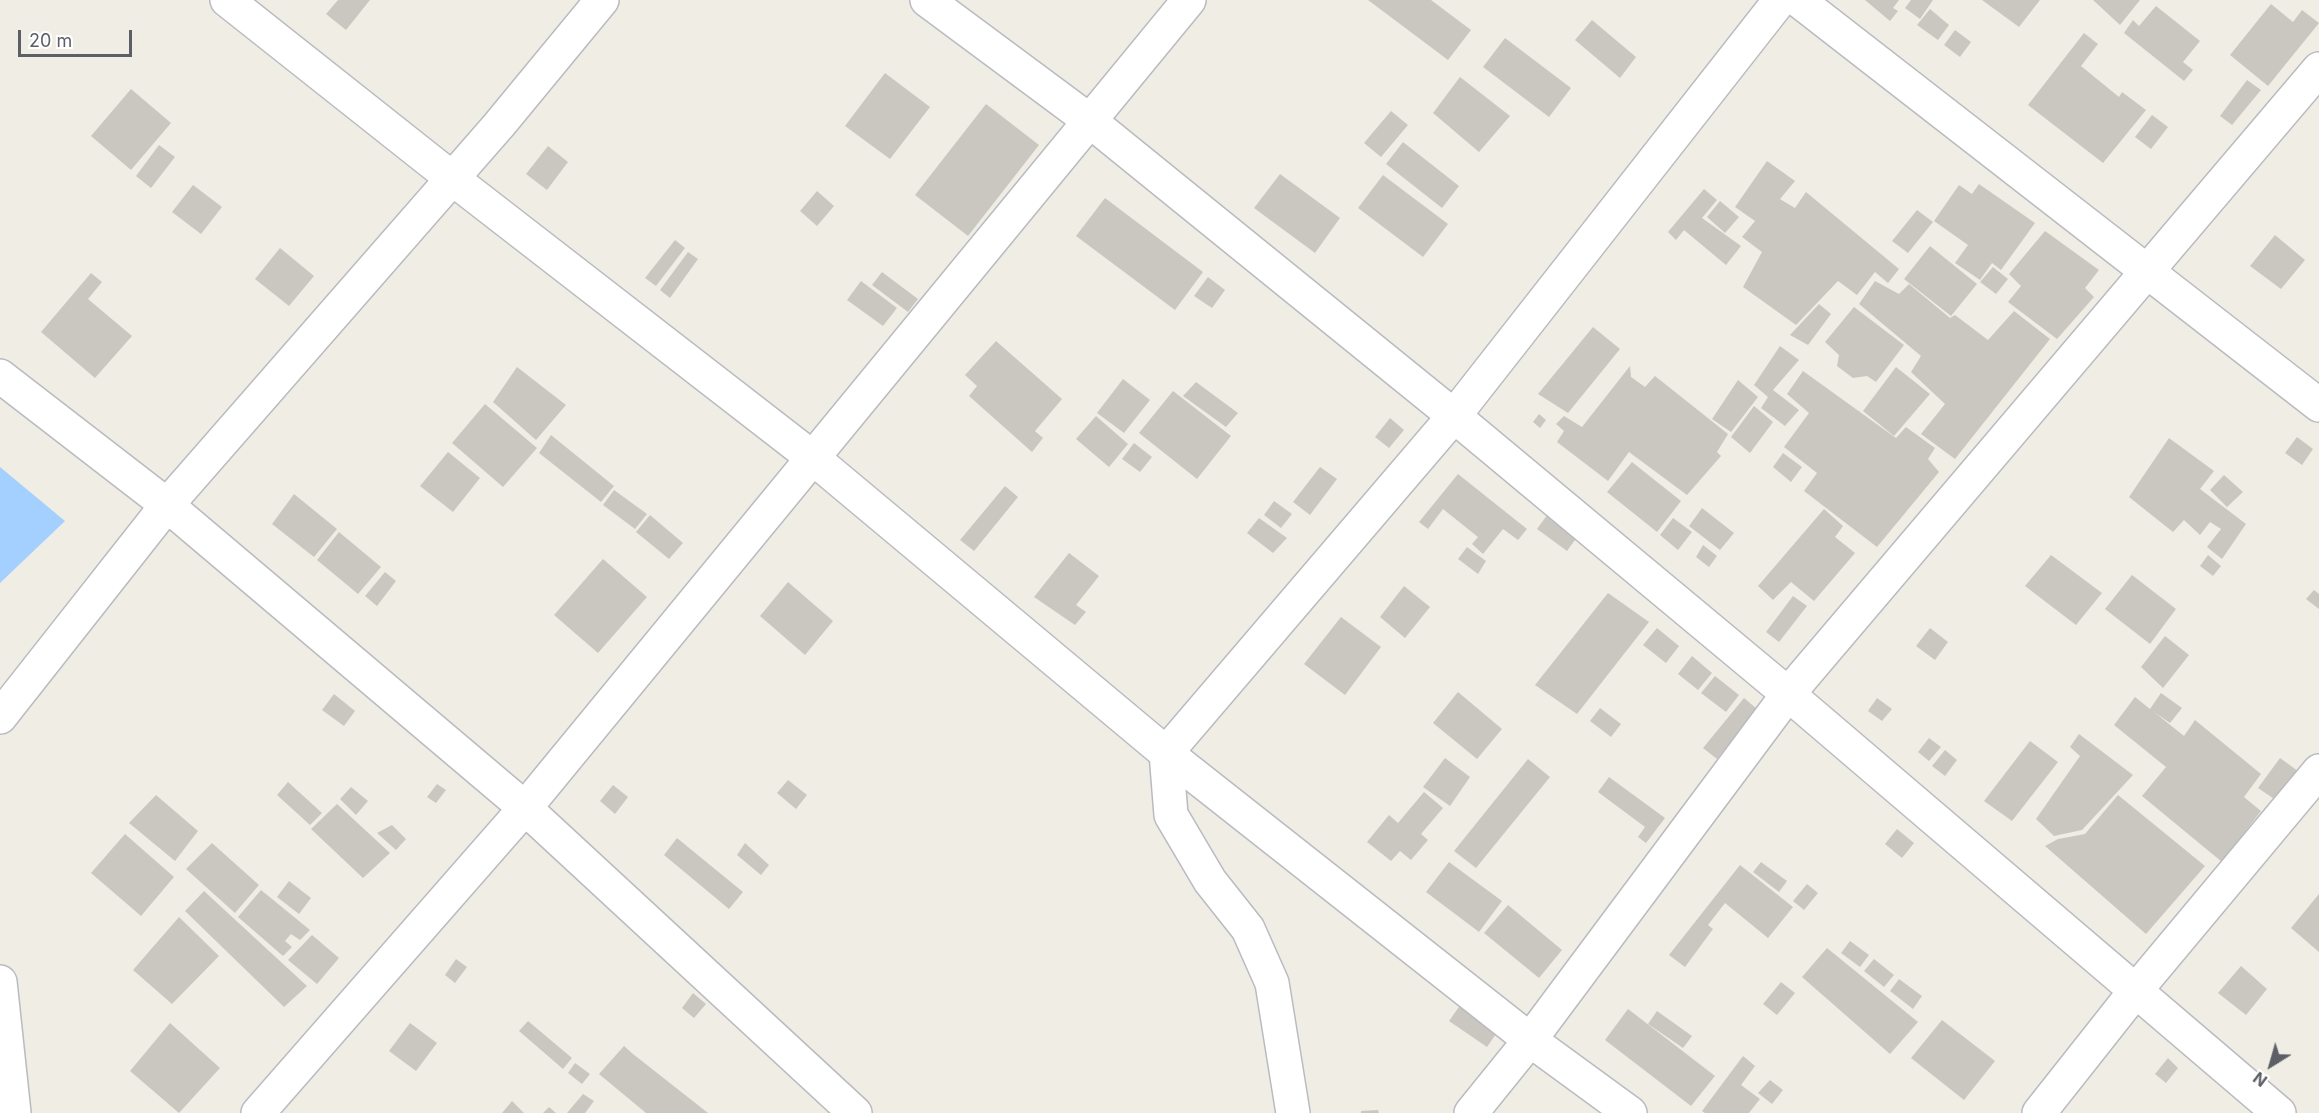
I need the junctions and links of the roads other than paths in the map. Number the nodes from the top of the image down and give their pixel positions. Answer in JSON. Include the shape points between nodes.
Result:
{"nodes":[{"id":1,"x":227,"y":0,"type":"edge"},
{"id":2,"x":602,"y":0,"type":"edge"},
{"id":3,"x":927,"y":0,"type":"edge"},
{"id":4,"x":1189,"y":0,"type":"edge"},
{"id":5,"x":1780,"y":0,"type":"edge"},
{"id":6,"x":1798,"y":0,"type":"edge"},
{"id":7,"x":2319,"y":69,"type":"edge"},
{"id":8,"x":1090,"y":121,"type":"junction"},
{"id":9,"x":453,"y":179,"type":"junction"},
{"id":10,"x":2149,"y":271,"type":"junction"},
{"id":11,"x":0,"y":376,"type":"edge"},
{"id":12,"x":2319,"y":405,"type":"edge"},
{"id":13,"x":1454,"y":416,"type":"junction"},
{"id":14,"x":813,"y":458,"type":"junction"},
{"id":15,"x":167,"y":505,"type":"junction"},
{"id":16,"x":1788,"y":694,"type":"junction"},
{"id":17,"x":0,"y":717,"type":"edge"},
{"id":18,"x":1166,"y":753,"type":"junction"},
{"id":19,"x":2319,"y":771,"type":"edge"},
{"id":20,"x":525,"y":808,"type":"junction"},
{"id":21,"x":0,"y":982,"type":"edge"},
{"id":22,"x":2137,"y":989,"type":"junction"},
{"id":23,"x":1530,"y":1040,"type":"junction"},
{"id":24,"x":14,"y":1113,"type":"edge"},
{"id":25,"x":258,"y":1113,"type":"edge"},
{"id":26,"x":855,"y":1113,"type":"edge"},
{"id":27,"x":1293,"y":1113,"type":"edge"},
{"id":28,"x":1471,"y":1113,"type":"edge"},
{"id":29,"x":1630,"y":1113,"type":"edge"},
{"id":30,"x":2039,"y":1113,"type":"edge"},
{"id":31,"x":2279,"y":1113,"type":"edge"}],
"edges":[{"from":1,"to":9,"type":"street"},
{"from":2,"to":9,"type":"street"},
{"from":3,"to":8,"type":"street"},
{"from":4,"to":8,"type":"street"},
{"from":5,"to":13,"type":"street"},
{"from":6,"to":10,"type":"street"},
{"from":7,"to":10,"type":"street"},
{"from":8,"to":13,"type":"street"},
{"from":8,"to":14,"type":"street"},
{"from":9,"to":14,"type":"street"},
{"from":9,"to":15,"type":"street"},
{"from":10,"to":12,"type":"street"},
{"from":10,"to":16,"type":"street"},
{"from":11,"to":15,"type":"street"},
{"from":13,"to":16,"type":"street"},
{"from":13,"to":18,"type":"street"},
{"from":14,"to":18,"type":"street"},
{"from":14,"to":20,"type":"street"},
{"from":15,"to":17,"type":"street"},
{"from":15,"to":20,"type":"street"},
{"from":16,"to":22,"type":"street"},
{"from":16,"to":23,"type":"street"},
{"from":18,"to":23,"type":"street"},
{"from":18,"to":27,"type":"street","via":[[1171,815],[1210,881],[1248,929],[1272,983]]},
{"from":19,"to":22,"type":"street"},
{"from":20,"to":25,"type":"street"},
{"from":20,"to":26,"type":"street"},
{"from":21,"to":24,"type":"street"},
{"from":22,"to":30,"type":"street"},
{"from":22,"to":31,"type":"street"},
{"from":23,"to":28,"type":"street"},
{"from":23,"to":29,"type":"street"}]}
